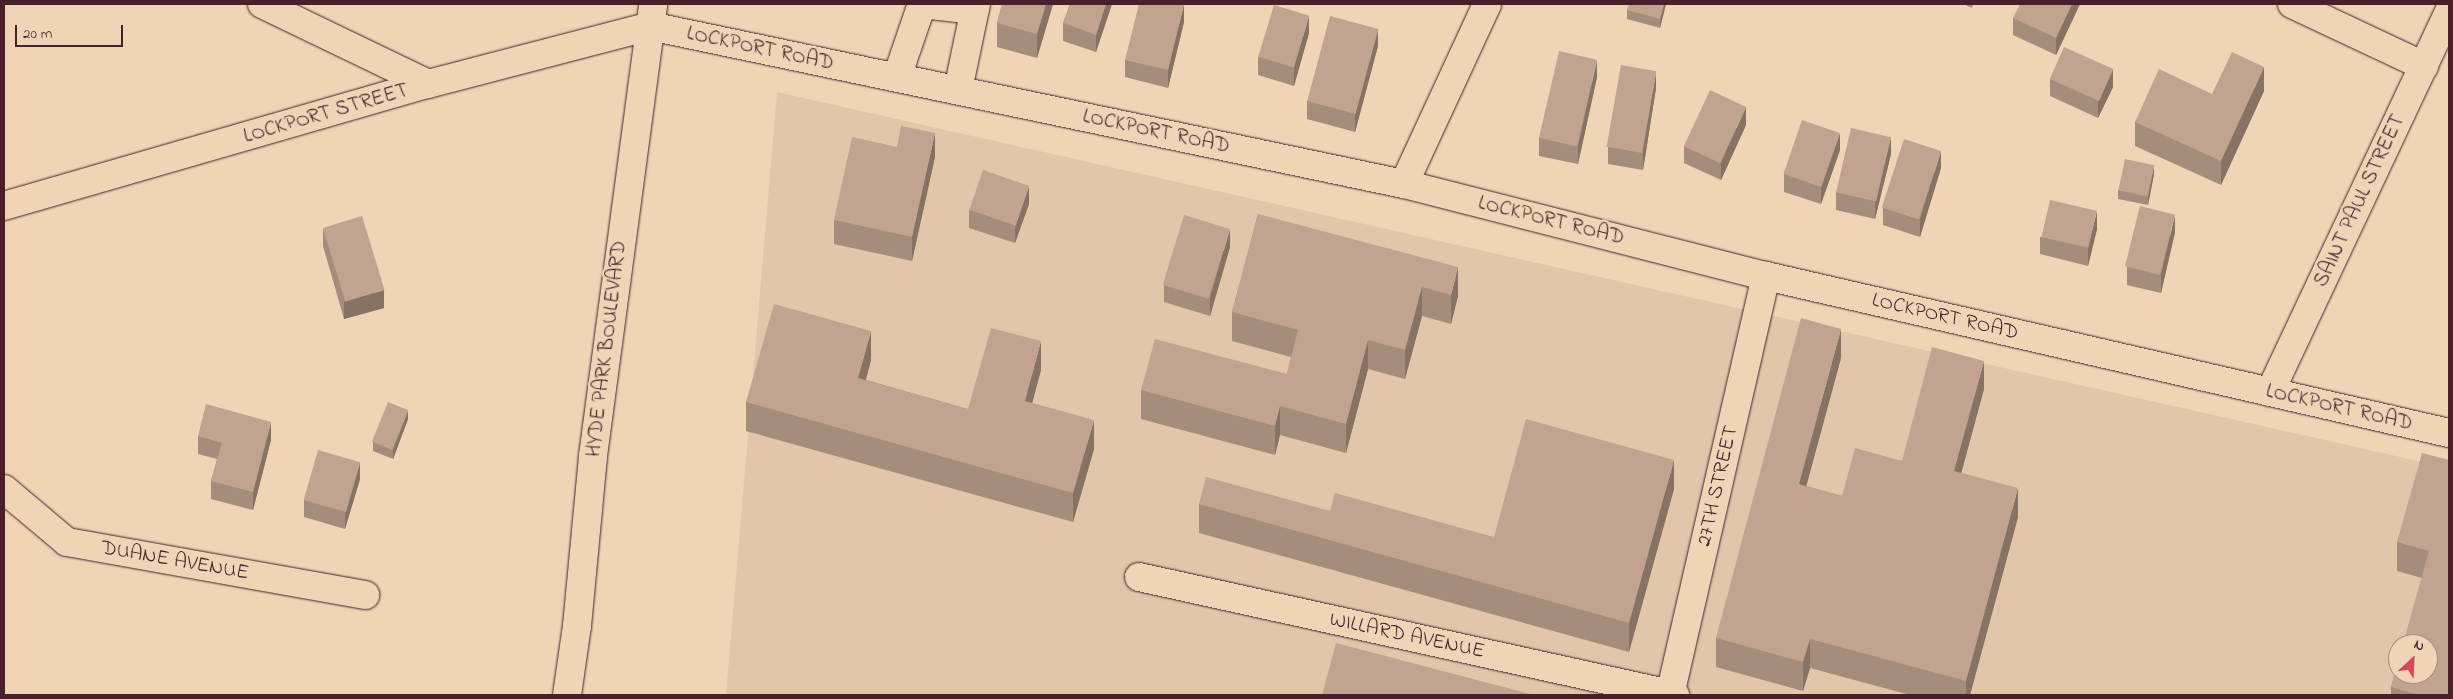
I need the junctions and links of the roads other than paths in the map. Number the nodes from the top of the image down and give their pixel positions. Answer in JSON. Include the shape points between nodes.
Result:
{"nodes":[{"id":1,"x":262,"y":4,"type":"edge"},
{"id":2,"x":922,"y":4,"type":"edge"},
{"id":3,"x":1487,"y":4,"type":"edge"},
{"id":4,"x":2292,"y":4,"type":"edge"},
{"id":5,"x":976,"y":7,"type":"edge"},
{"id":6,"x":2449,"y":11,"type":"edge"},
{"id":7,"x":651,"y":15,"type":"edge"},
{"id":8,"x":2424,"y":66,"type":"junction"},
{"id":9,"x":897,"y":77,"type":"junction"},
{"id":10,"x":428,"y":84,"type":"junction"},
{"id":11,"x":958,"y":90,"type":"junction"},
{"id":12,"x":1404,"y":184,"type":"junction"},
{"id":13,"x":4,"y":206,"type":"edge"},
{"id":14,"x":1766,"y":276,"type":"junction"},
{"id":15,"x":2270,"y":392,"type":"junction"},
{"id":16,"x":2449,"y":433,"type":"edge"},
{"id":17,"x":4,"y":489,"type":"edge"},
{"id":18,"x":1139,"y":577,"type":"dead end"},
{"id":19,"x":365,"y":595,"type":"dead end"},
{"id":20,"x":567,"y":695,"type":"edge"},
{"id":21,"x":1672,"y":695,"type":"edge"}],
"edges":[{"from":1,"to":10,"type":"street"},
{"from":2,"to":5,"type":"street"},
{"from":2,"to":9,"type":"street"},
{"from":3,"to":12,"type":"street"},
{"from":4,"to":8,"type":"street"},
{"from":5,"to":11,"type":"street"},
{"from":6,"to":8,"type":"street","name":"SAINT PAUL STREET"},
{"from":7,"to":9,"type":"street","name":"LOCKPORT ROAD"},
{"from":7,"to":10,"type":"street","name":"LOCKPORT STREET"},
{"from":7,"to":20,"type":"street","name":"HYDE PARK BOULEVARD","via":[[593,456]]},
{"from":8,"to":15,"type":"street","name":"SAINT PAUL STREET"},
{"from":9,"to":11,"type":"street","name":"LOCKPORT ROAD"},
{"from":10,"to":13,"type":"street","name":"LOCKPORT STREET"},
{"from":11,"to":12,"type":"street","name":"LOCKPORT ROAD"},
{"from":12,"to":14,"type":"street","name":"LOCKPORT ROAD"},
{"from":14,"to":15,"type":"street","name":"LOCKPORT ROAD"},
{"from":14,"to":21,"type":"street","name":"27TH STREET"},
{"from":15,"to":16,"type":"street","name":"LOCKPORT ROAD"},
{"from":17,"to":19,"type":"street","name":"DUANE AVENUE","via":[[67,542]]},
{"from":18,"to":21,"type":"street","name":"WILLARD AVENUE"}]}
